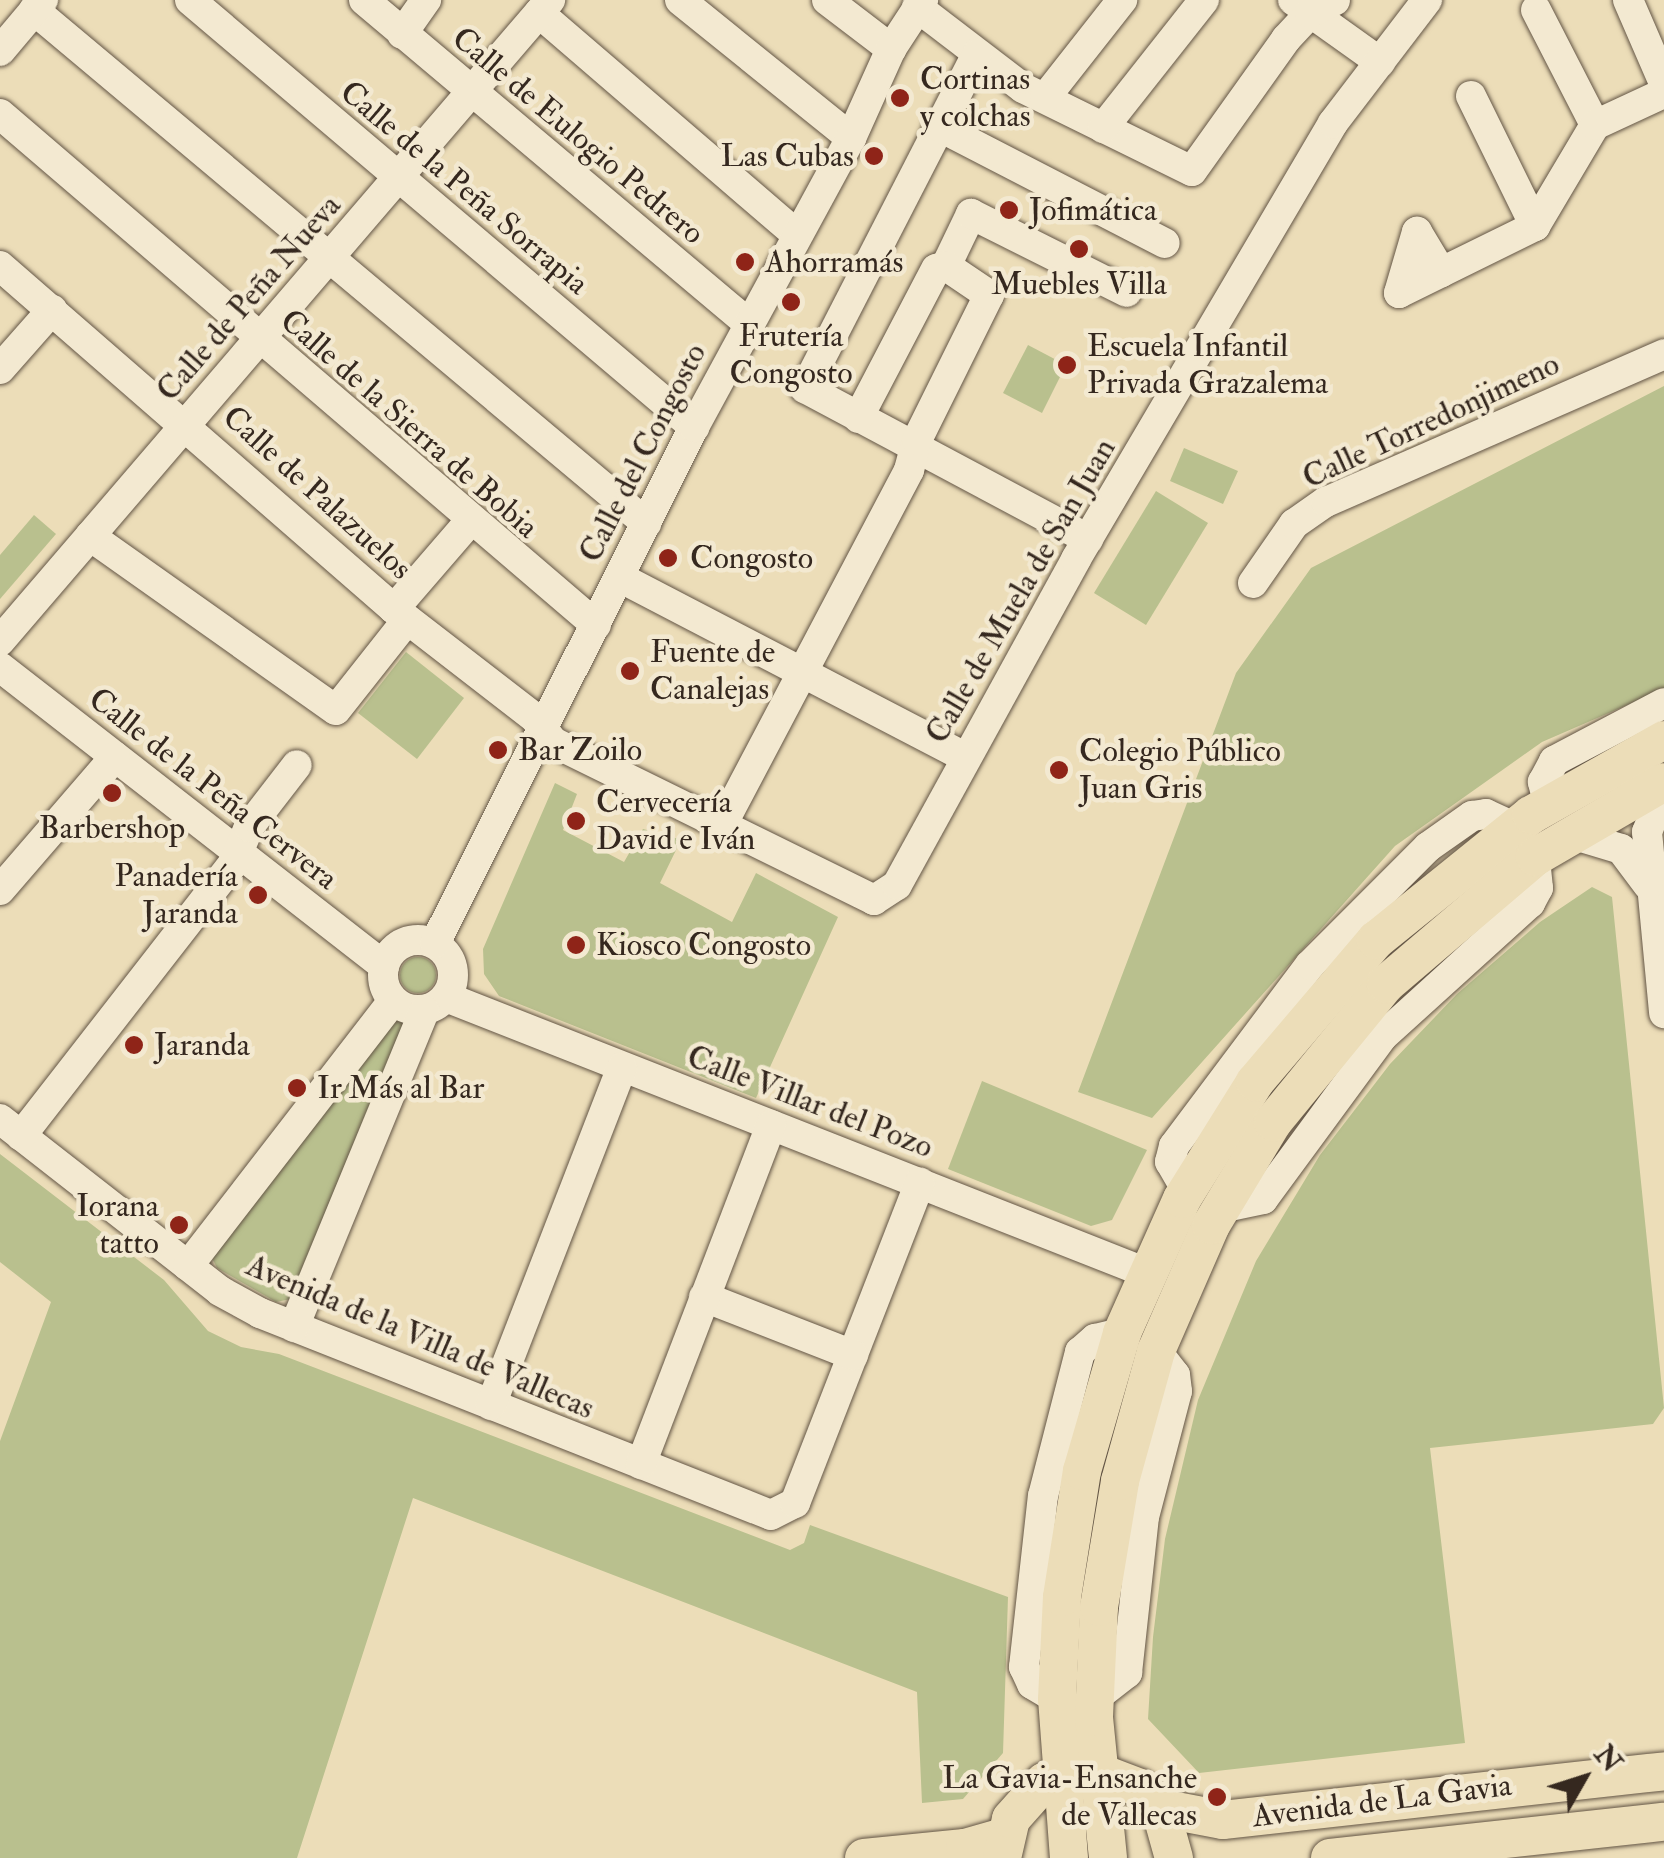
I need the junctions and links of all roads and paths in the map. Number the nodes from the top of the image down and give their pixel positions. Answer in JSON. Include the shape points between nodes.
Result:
{"nodes":[{"id":1,"x":190,"y":0,"type":"edge"},
{"id":2,"x":364,"y":0,"type":"edge"},
{"id":3,"x":426,"y":0,"type":"edge"},
{"id":4,"x":828,"y":0,"type":"edge"},
{"id":5,"x":1122,"y":0,"type":"edge"},
{"id":6,"x":1204,"y":0,"type":"edge"},
{"id":7,"x":1427,"y":0,"type":"edge"},
{"id":8,"x":1628,"y":0,"type":"edge"},
{"id":9,"x":920,"y":4,"type":"edge"},
{"id":10,"x":1313,"y":4,"type":"edge"},
{"id":11,"x":39,"y":5,"type":"edge"},
{"id":12,"x":544,"y":6,"type":"edge"},
{"id":13,"x":701,"y":6,"type":"edge"},
{"id":14,"x":1536,"y":10,"type":"dead end"},
{"id":15,"x":402,"y":34,"type":"junction"},
{"id":16,"x":891,"y":49,"type":"junction"},
{"id":17,"x":0,"y":51,"type":"edge"},
{"id":18,"x":976,"y":54,"type":"junction"},
{"id":19,"x":1380,"y":62,"type":"junction"},
{"id":20,"x":1664,"y":83,"type":"edge"},
{"id":21,"x":1664,"y":93,"type":"edge"},
{"id":22,"x":472,"y":94,"type":"junction"},
{"id":23,"x":1471,"y":96,"type":"dead end"},
{"id":24,"x":1045,"y":98,"type":"junction"},
{"id":25,"x":0,"y":114,"type":"edge"},
{"id":26,"x":1595,"y":125,"type":"junction"},
{"id":27,"x":938,"y":126,"type":"junction"},
{"id":28,"x":1103,"y":128,"type":"junction"},
{"id":29,"x":851,"y":138,"type":"junction"},
{"id":30,"x":399,"y":180,"type":"junction"},
{"id":31,"x":1535,"y":226,"type":"junction"},
{"id":32,"x":797,"y":235,"type":"junction"},
{"id":33,"x":1166,"y":243,"type":"dead end"},
{"id":34,"x":330,"y":258,"type":"junction"},
{"id":35,"x":941,"y":267,"type":"junction"},
{"id":36,"x":1440,"y":272,"type":"dead end"},
{"id":37,"x":5,"y":282,"type":"edge"},
{"id":38,"x":1127,"y":292,"type":"dead end"},
{"id":39,"x":52,"y":310,"type":"junction"},
{"id":40,"x":749,"y":324,"type":"junction"},
{"id":41,"x":257,"y":340,"type":"junction"},
{"id":42,"x":1664,"y":354,"type":"edge"},
{"id":43,"x":0,"y":369,"type":"edge"},
{"id":44,"x":858,"y":418,"type":"junction"},
{"id":45,"x":186,"y":422,"type":"junction"},
{"id":46,"x":694,"y":427,"type":"junction"},
{"id":47,"x":915,"y":448,"type":"junction"},
{"id":48,"x":468,"y":522,"type":"junction"},
{"id":49,"x":646,"y":523,"type":"junction"},
{"id":50,"x":90,"y":536,"type":"junction"},
{"id":51,"x":1088,"y":539,"type":"junction"},
{"id":52,"x":619,"y":577,"type":"junction"},
{"id":53,"x":1253,"y":584,"type":"dead end"},
{"id":54,"x":400,"y":614,"type":"junction"},
{"id":55,"x":596,"y":625,"type":"junction"},
{"id":56,"x":0,"y":641,"type":"edge"},
{"id":57,"x":0,"y":667,"type":"edge"},
{"id":58,"x":800,"y":674,"type":"junction"},
{"id":59,"x":1664,"y":703,"type":"edge"},
{"id":60,"x":544,"y":730,"type":"junction"},
{"id":61,"x":1664,"y":740,"type":"edge"},
{"id":62,"x":114,"y":758,"type":"junction"},
{"id":63,"x":966,"y":758,"type":"junction"},
{"id":64,"x":297,"y":764,"type":"dead end"},
{"id":65,"x":1664,"y":782,"type":"edge"},
{"id":66,"x":1664,"y":790,"type":"edge"},
{"id":67,"x":1560,"y":819,"type":"junction"},
{"id":68,"x":722,"y":825,"type":"junction"},
{"id":69,"x":1525,"y":842,"type":"junction"},
{"id":70,"x":237,"y":851,"type":"junction"},
{"id":71,"x":1,"y":888,"type":"edge"},
{"id":72,"x":1652,"y":892,"type":"junction"},
{"id":73,"x":880,"y":899,"type":"joint"},
{"id":74,"x":435,"y":943,"type":"junction"},
{"id":75,"x":384,"y":966,"type":"junction"},
{"id":76,"x":393,"y":1000,"type":"junction"},
{"id":77,"x":435,"y":1004,"type":"junction"},
{"id":78,"x":1664,"y":1013,"type":"edge"},
{"id":79,"x":622,"y":1067,"type":"junction"},
{"id":80,"x":771,"y":1125,"type":"junction"},
{"id":81,"x":11,"y":1128,"type":"edge"},
{"id":82,"x":920,"y":1183,"type":"junction"},
{"id":83,"x":188,"y":1266,"type":"junction"},
{"id":84,"x":1147,"y":1273,"type":"junction"},
{"id":85,"x":704,"y":1297,"type":"junction"},
{"id":86,"x":294,"y":1327,"type":"junction"},
{"id":87,"x":853,"y":1355,"type":"junction"},
{"id":88,"x":490,"y":1406,"type":"junction"},
{"id":89,"x":640,"y":1464,"type":"junction"},
{"id":90,"x":1664,"y":1770,"type":"edge"},
{"id":91,"x":1098,"y":1772,"type":"junction"},
{"id":92,"x":1060,"y":1776,"type":"junction"},
{"id":93,"x":1446,"y":1792,"type":"junction"},
{"id":94,"x":1160,"y":1808,"type":"junction"},
{"id":95,"x":1664,"y":1822,"type":"edge"},
{"id":96,"x":1003,"y":1847,"type":"edge"},
{"id":97,"x":1454,"y":1851,"type":"edge"},
{"id":98,"x":864,"y":1858,"type":"edge"},
{"id":99,"x":1069,"y":1858,"type":"edge"},
{"id":100,"x":1108,"y":1858,"type":"edge"},
{"id":101,"x":1174,"y":1858,"type":"edge"},
{"id":102,"x":1330,"y":1858,"type":"edge"}],
"edges":[{"from":1,"to":30,"type":"street","name":"Calle de la Peña Sorrapia"},
{"from":2,"to":15,"type":"street","name":"Calle de Eulogio Pedrero"},
{"from":3,"to":15,"type":"street"},
{"from":4,"to":16,"type":"street"},
{"from":5,"to":24,"type":"street"},
{"from":6,"to":28,"type":"street"},
{"from":7,"to":19,"type":"street","name":"Calle de Muela de San Juan"},
{"from":8,"to":20,"type":"street"},
{"from":9,"to":16,"type":"street","name":"Calle del Congosto"},
{"from":9,"to":18,"type":"street"},
{"from":10,"to":19,"type":"street"},
{"from":10,"to":28,"type":"street","via":[[1192,172]]},
{"from":11,"to":17,"type":"street"},
{"from":11,"to":34,"type":"street"},
{"from":12,"to":22,"type":"street","name":"Calle de Peña Nueva"},
{"from":12,"to":32,"type":"street"},
{"from":13,"to":29,"type":"street"},
{"from":14,"to":26,"type":"street"},
{"from":15,"to":22,"type":"street","name":"Calle de Eulogio Pedrero"},
{"from":16,"to":29,"type":"street","name":"Calle del Congosto"},
{"from":18,"to":24,"type":"street"},
{"from":18,"to":27,"type":"street"},
{"from":19,"to":51,"type":"street","name":"Calle de Muela de San Juan","via":[[1333,122]]},
{"from":21,"to":26,"type":"street"},
{"from":22,"to":30,"type":"street","name":"Calle de Peña Nueva"},
{"from":22,"to":40,"type":"street","name":"Calle de Eulogio Pedrero"},
{"from":23,"to":31,"type":"street"},
{"from":24,"to":28,"type":"street"},
{"from":25,"to":41,"type":"street","name":"Calle de la Sierra de Bobia"},
{"from":26,"to":31,"type":"street"},
{"from":27,"to":33,"type":"street"},
{"from":27,"to":44,"type":"street","via":[[804,388]]},
{"from":29,"to":32,"type":"street","name":"Calle del Congosto"},
{"from":30,"to":34,"type":"street","name":"Calle de Peña Nueva"},
{"from":30,"to":46,"type":"street","name":"Calle de la Peña Sorrapia"},
{"from":31,"to":36,"type":"street"},
{"from":32,"to":40,"type":"street","name":"Calle del Congosto"},
{"from":34,"to":41,"type":"street","name":"Calle de Peña Nueva"},
{"from":34,"to":49,"type":"street"},
{"from":35,"to":38,"type":"street","via":[[971,214]]},
{"from":35,"to":44,"type":"street"},
{"from":35,"to":47,"type":"street","via":[[990,294]]},
{"from":37,"to":39,"type":"street","name":"Calle de Palazuelos"},
{"from":39,"to":43,"type":"street"},
{"from":39,"to":45,"type":"street","name":"Calle de Palazuelos"},
{"from":40,"to":46,"type":"street","name":"Calle del Congosto"},
{"from":41,"to":45,"type":"street","name":"Calle de Peña Nueva"},
{"from":41,"to":48,"type":"street","name":"Calle de la Sierra de Bobia"},
{"from":42,"to":53,"type":"street","name":"Calle Torredonjimeno","via":[[1326,502],[1294,524]]},
{"from":44,"to":47,"type":"street"},
{"from":45,"to":50,"type":"street","name":"Calle de Peña Nueva"},
{"from":45,"to":54,"type":"street","name":"Calle de Palazuelos"},
{"from":46,"to":49,"type":"street","name":"Calle del Congosto"},
{"from":47,"to":51,"type":"street"},
{"from":47,"to":58,"type":"street","via":[[832,624]]},
{"from":48,"to":54,"type":"street"},
{"from":48,"to":55,"type":"street","name":"Calle de la Sierra de Bobia"},
{"from":49,"to":52,"type":"street","name":"Calle del Congosto"},
{"from":50,"to":54,"type":"street","via":[[336,710]]},
{"from":50,"to":56,"type":"street","name":"Calle de Peña Nueva"},
{"from":51,"to":63,"type":"street","name":"Calle de Muela de San Juan"},
{"from":52,"to":55,"type":"street","name":"Calle del Congosto"},
{"from":52,"to":58,"type":"street"},
{"from":54,"to":60,"type":"street","name":"Calle de Palazuelos"},
{"from":55,"to":60,"type":"street","name":"Calle del Congosto"},
{"from":57,"to":62,"type":"street","name":"Calle de la Peña Cervera"},
{"from":58,"to":63,"type":"street"},
{"from":58,"to":68,"type":"street"},
{"from":59,"to":67,"type":"street","via":[[1554,761],[1543,782]]},
{"from":60,"to":68,"type":"street","name":"Calle de Palazuelos","via":[[553,742]]},
{"from":60,"to":74,"type":"street","name":"Calle del Congosto"},
{"from":61,"to":67,"type":"main road"},
{"from":62,"to":70,"type":"street","name":"Calle de la Peña Cervera"},
{"from":62,"to":71,"type":"street"},
{"from":63,"to":73,"type":"street","name":"Calle de Muela de San Juan","via":[[896,885]]},
{"from":64,"to":70,"type":"street"},
{"from":65,"to":67,"type":"main road"},
{"from":66,"to":72,"type":"street","via":[[1648,832]]},
{"from":67,"to":69,"type":"main road"},
{"from":67,"to":72,"type":"street","via":[[1622,849]]},
{"from":68,"to":73,"type":"street","name":"Calle de Palazuelos","via":[[868,900]]},
{"from":69,"to":84,"type":"main road","via":[[1423,897],[1332,986],[1255,1082],[1186,1191]]},
{"from":69,"to":91,"type":"main road","via":[[1350,1022],[1273,1122],[1220,1208],[1156,1351],[1120,1480],[1099,1606]]},
{"from":70,"to":75,"type":"street","name":"Calle de la Peña Cervera"},
{"from":70,"to":81,"type":"street"},
{"from":72,"to":78,"type":"street"},
{"from":74,"to":75,"type":"street","via":[[405,941]]},
{"from":74,"to":77,"type":"street","via":[[453,966]]},
{"from":75,"to":76,"type":"street"},
{"from":76,"to":77,"type":"street"},
{"from":76,"to":83,"type":"street"},
{"from":77,"to":79,"type":"street","name":"Calle Villar del Pozo"},
{"from":77,"to":86,"type":"street"},
{"from":79,"to":80,"type":"street","name":"Calle Villar del Pozo"},
{"from":79,"to":88,"type":"street"},
{"from":80,"to":82,"type":"street","name":"Calle Villar del Pozo"},
{"from":80,"to":85,"type":"street"},
{"from":81,"to":83,"type":"street","name":"Avenida de la Villa de Vallecas"},
{"from":82,"to":84,"type":"street","name":"Calle Villar del Pozo"},
{"from":82,"to":87,"type":"street"},
{"from":83,"to":86,"type":"street","name":"Avenida de la Villa de Vallecas","via":[[220,1291]]},
{"from":84,"to":92,"type":"main road","via":[[1122,1333],[1082,1471],[1062,1597]]},
{"from":85,"to":87,"type":"street"},
{"from":85,"to":89,"type":"street"},
{"from":86,"to":88,"type":"street","name":"Avenida de la Villa de Vallecas"},
{"from":87,"to":89,"type":"street","name":"Avenida de la Villa de Vallecas","via":[[795,1503],[772,1515]]},
{"from":88,"to":89,"type":"street","name":"Avenida de la Villa de Vallecas"},
{"from":90,"to":93,"type":"main road","name":"Avenida de La Gavia"},
{"from":91,"to":92,"type":"main road"},
{"from":91,"to":94,"type":"main road","name":"Avenida de La Gavia","via":[[1131,1783]]},
{"from":91,"to":100,"type":"main road"},
{"from":92,"to":96,"type":"main road","via":[[1024,1800]]},
{"from":92,"to":99,"type":"main road"},
{"from":93,"to":94,"type":"main road","name":"Avenida de La Gavia","via":[[1223,1820]]},
{"from":93,"to":97,"type":"street"},
{"from":94,"to":101,"type":"main road"},
{"from":95,"to":97,"type":"main road","name":"Avenida de La Gavia"},
{"from":96,"to":98,"type":"main road"},
{"from":97,"to":102,"type":"main road","name":"Avenida de La Gavia"}]}
